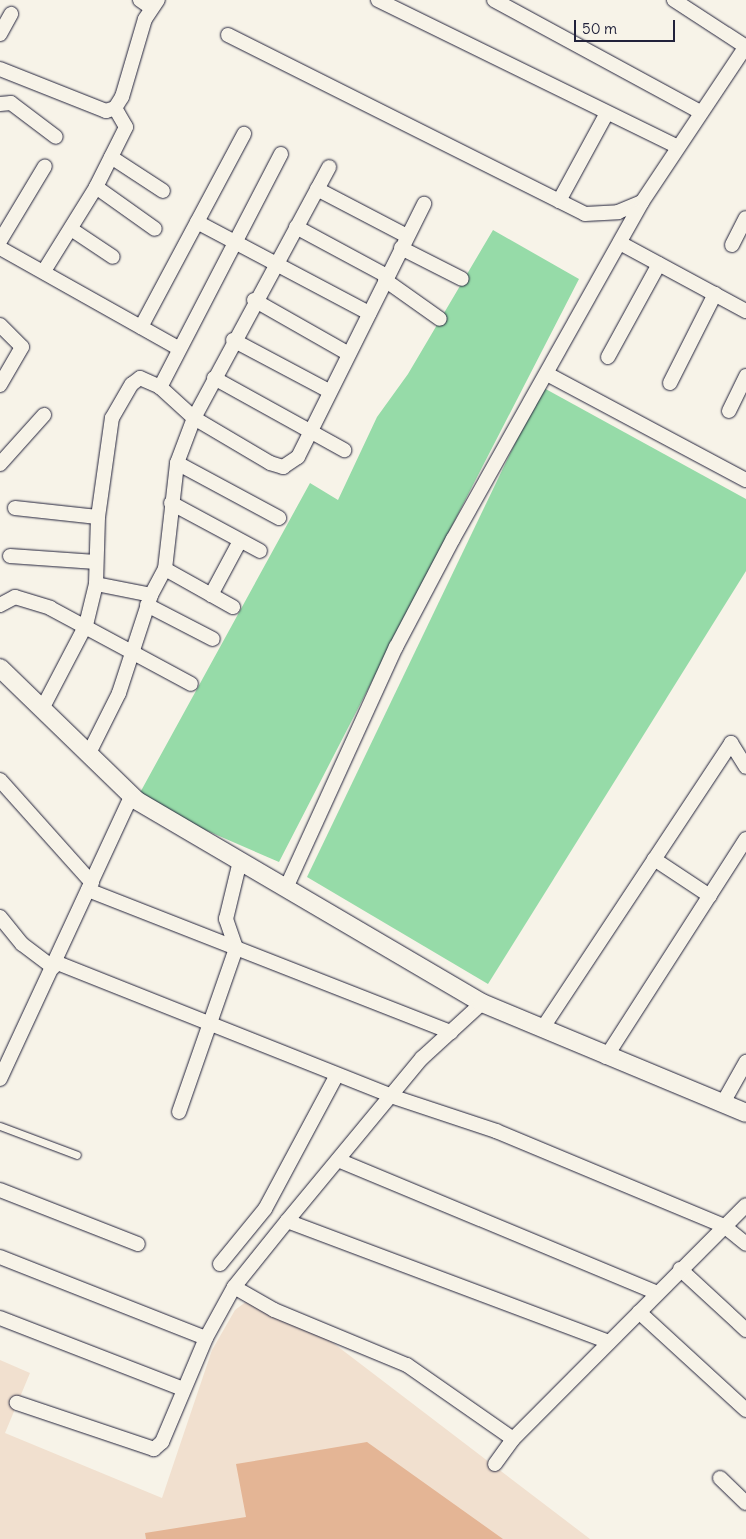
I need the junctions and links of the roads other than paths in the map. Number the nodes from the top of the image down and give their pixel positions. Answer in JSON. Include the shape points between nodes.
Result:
{"nodes":[{"id":1,"x":140,"y":0,"type":"edge"},
{"id":2,"x":378,"y":0,"type":"edge"},
{"id":3,"x":494,"y":0,"type":"edge"},
{"id":4,"x":674,"y":0,"type":"edge"},
{"id":5,"x":155,"y":4,"type":"edge"},
{"id":6,"x":11,"y":14,"type":"dead end"},
{"id":7,"x":0,"y":34,"type":"edge"},
{"id":8,"x":228,"y":35,"type":"dead end"},
{"id":9,"x":746,"y":46,"type":"edge"},
{"id":10,"x":0,"y":69,"type":"edge"},
{"id":11,"x":0,"y":104,"type":"edge"},
{"id":12,"x":115,"y":108,"type":"junction"},
{"id":13,"x":700,"y":112,"type":"junction"},
{"id":14,"x":607,"y":113,"type":"junction"},
{"id":15,"x":244,"y":134,"type":"dead end"},
{"id":16,"x":56,"y":137,"type":"dead end"},
{"id":17,"x":676,"y":146,"type":"junction"},
{"id":18,"x":281,"y":154,"type":"dead end"},
{"id":19,"x":111,"y":157,"type":"junction"},
{"id":20,"x":45,"y":166,"type":"dead end"},
{"id":21,"x":329,"y":167,"type":"dead end"},
{"id":22,"x":96,"y":187,"type":"junction"},
{"id":23,"x":317,"y":189,"type":"junction"},
{"id":24,"x":163,"y":192,"type":"dead end"},
{"id":25,"x":559,"y":201,"type":"junction"},
{"id":26,"x":642,"y":202,"type":"junction"},
{"id":27,"x":424,"y":204,"type":"dead end"},
{"id":28,"x":746,"y":218,"type":"edge"},
{"id":29,"x":197,"y":222,"type":"junction"},
{"id":30,"x":296,"y":227,"type":"junction"},
{"id":31,"x":155,"y":229,"type":"dead end"},
{"id":32,"x":71,"y":230,"type":"junction"},
{"id":33,"x":0,"y":241,"type":"edge"},
{"id":34,"x":235,"y":242,"type":"junction"},
{"id":35,"x":404,"y":242,"type":"junction"},
{"id":36,"x":620,"y":243,"type":"junction"},
{"id":37,"x":732,"y":245,"type":"dead end"},
{"id":38,"x":0,"y":248,"type":"edge"},
{"id":39,"x":113,"y":257,"type":"dead end"},
{"id":40,"x":275,"y":264,"type":"junction"},
{"id":41,"x":659,"y":264,"type":"junction"},
{"id":42,"x":44,"y":270,"type":"junction"},
{"id":43,"x":386,"y":278,"type":"junction"},
{"id":44,"x":462,"y":279,"type":"dead end"},
{"id":45,"x":715,"y":294,"type":"junction"},
{"id":46,"x":254,"y":300,"type":"junction"},
{"id":47,"x":746,"y":311,"type":"edge"},
{"id":48,"x":369,"y":313,"type":"junction"},
{"id":49,"x":440,"y":319,"type":"dead end"},
{"id":50,"x":0,"y":326,"type":"edge"},
{"id":51,"x":141,"y":326,"type":"junction"},
{"id":52,"x":233,"y":340,"type":"junction"},
{"id":53,"x":178,"y":348,"type":"junction"},
{"id":54,"x":349,"y":354,"type":"junction"},
{"id":55,"x":608,"y":357,"type":"dead end"},
{"id":56,"x":549,"y":375,"type":"junction"},
{"id":57,"x":746,"y":376,"type":"edge"},
{"id":58,"x":214,"y":378,"type":"junction"},
{"id":59,"x":670,"y":383,"type":"dead end"},
{"id":60,"x":0,"y":385,"type":"edge"},
{"id":61,"x":160,"y":387,"type":"junction"},
{"id":62,"x":329,"y":391,"type":"junction"},
{"id":63,"x":729,"y":411,"type":"dead end"},
{"id":64,"x":44,"y":416,"type":"dead end"},
{"id":65,"x":194,"y":418,"type":"junction"},
{"id":66,"x":310,"y":431,"type":"junction"},
{"id":67,"x":344,"y":450,"type":"dead end"},
{"id":68,"x":177,"y":462,"type":"junction"},
{"id":69,"x":0,"y":464,"type":"edge"},
{"id":70,"x":746,"y":480,"type":"edge"},
{"id":71,"x":171,"y":503,"type":"junction"},
{"id":72,"x":14,"y":508,"type":"dead end"},
{"id":73,"x":98,"y":517,"type":"junction"},
{"id":74,"x":279,"y":518,"type":"dead end"},
{"id":75,"x":240,"y":541,"type":"junction"},
{"id":76,"x":260,"y":552,"type":"dead end"},
{"id":77,"x":10,"y":556,"type":"dead end"},
{"id":78,"x":96,"y":562,"type":"junction"},
{"id":79,"x":165,"y":569,"type":"junction"},
{"id":80,"x":96,"y":584,"type":"junction"},
{"id":81,"x":212,"y":595,"type":"junction"},
{"id":82,"x":149,"y":600,"type":"junction"},
{"id":83,"x":0,"y":605,"type":"edge"},
{"id":84,"x":234,"y":607,"type":"dead end"},
{"id":85,"x":86,"y":625,"type":"junction"},
{"id":86,"x":213,"y":639,"type":"dead end"},
{"id":87,"x":134,"y":653,"type":"junction"},
{"id":88,"x":0,"y":668,"type":"edge"},
{"id":89,"x":191,"y":684,"type":"dead end"},
{"id":90,"x":42,"y":709,"type":"junction"},
{"id":91,"x":88,"y":755,"type":"junction"},
{"id":92,"x":746,"y":767,"type":"edge"},
{"id":93,"x":0,"y":780,"type":"edge"},
{"id":94,"x":131,"y":797,"type":"junction"},
{"id":95,"x":746,"y":838,"type":"edge"},
{"id":96,"x":654,"y":859,"type":"junction"},
{"id":97,"x":240,"y":862,"type":"junction"},
{"id":98,"x":90,"y":886,"type":"junction"},
{"id":99,"x":286,"y":888,"type":"junction"},
{"id":100,"x":710,"y":896,"type":"junction"},
{"id":101,"x":0,"y":917,"type":"edge"},
{"id":102,"x":236,"y":948,"type":"junction"},
{"id":103,"x":54,"y":964,"type":"junction"},
{"id":104,"x":482,"y":1003,"type":"junction"},
{"id":105,"x":210,"y":1024,"type":"junction"},
{"id":106,"x":542,"y":1029,"type":"junction"},
{"id":107,"x":451,"y":1032,"type":"junction"},
{"id":108,"x":606,"y":1056,"type":"junction"},
{"id":109,"x":746,"y":1062,"type":"edge"},
{"id":110,"x":337,"y":1074,"type":"junction"},
{"id":111,"x":0,"y":1080,"type":"edge"},
{"id":112,"x":391,"y":1096,"type":"junction"},
{"id":113,"x":724,"y":1101,"type":"junction"},
{"id":114,"x":179,"y":1112,"type":"dead end"},
{"id":115,"x":746,"y":1113,"type":"edge"},
{"id":116,"x":0,"y":1126,"type":"edge"},
{"id":117,"x":77,"y":1155,"type":"dead end"},
{"id":118,"x":338,"y":1160,"type":"junction"},
{"id":119,"x":0,"y":1190,"type":"edge"},
{"id":120,"x":746,"y":1205,"type":"edge"},
{"id":121,"x":287,"y":1221,"type":"junction"},
{"id":122,"x":724,"y":1226,"type":"junction"},
{"id":123,"x":138,"y":1244,"type":"dead end"},
{"id":124,"x":746,"y":1244,"type":"edge"},
{"id":125,"x":0,"y":1257,"type":"edge"},
{"id":126,"x":220,"y":1264,"type":"dead end"},
{"id":127,"x":680,"y":1269,"type":"junction"},
{"id":128,"x":234,"y":1287,"type":"junction"},
{"id":129,"x":657,"y":1293,"type":"junction"},
{"id":130,"x":639,"y":1312,"type":"junction"},
{"id":131,"x":0,"y":1318,"type":"edge"},
{"id":132,"x":746,"y":1330,"type":"edge"},
{"id":133,"x":206,"y":1338,"type":"junction"},
{"id":134,"x":609,"y":1342,"type":"junction"},
{"id":135,"x":183,"y":1389,"type":"junction"},
{"id":136,"x":18,"y":1403,"type":"dead end"},
{"id":137,"x":746,"y":1410,"type":"edge"},
{"id":138,"x":513,"y":1439,"type":"junction"},
{"id":139,"x":495,"y":1464,"type":"dead end"},
{"id":140,"x":720,"y":1478,"type":"dead end"},
{"id":141,"x":746,"y":1503,"type":"edge"}],
"edges":[{"from":1,"to":5,"type":"street"},
{"from":2,"to":14,"type":"street"},
{"from":3,"to":13,"type":"street"},
{"from":4,"to":9,"type":"street"},
{"from":5,"to":12,"type":"street"},
{"from":6,"to":7,"type":"street"},
{"from":8,"to":25,"type":"street"},
{"from":9,"to":13,"type":"street"},
{"from":10,"to":12,"type":"street","via":[[106,111]]},
{"from":11,"to":16,"type":"street","via":[[11,103]]},
{"from":12,"to":19,"type":"street","via":[[126,127]]},
{"from":13,"to":17,"type":"street"},
{"from":14,"to":17,"type":"street"},
{"from":14,"to":25,"type":"street"},
{"from":15,"to":29,"type":"street"},
{"from":17,"to":26,"type":"street"},
{"from":18,"to":34,"type":"street"},
{"from":19,"to":22,"type":"street"},
{"from":19,"to":24,"type":"street"},
{"from":20,"to":33,"type":"street"},
{"from":21,"to":23,"type":"street"},
{"from":22,"to":31,"type":"street"},
{"from":22,"to":32,"type":"street"},
{"from":23,"to":30,"type":"street"},
{"from":23,"to":35,"type":"street"},
{"from":25,"to":26,"type":"street","via":[[596,215]]},
{"from":26,"to":36,"type":"street"},
{"from":27,"to":35,"type":"street"},
{"from":28,"to":37,"type":"street"},
{"from":29,"to":34,"type":"street"},
{"from":29,"to":51,"type":"street"},
{"from":30,"to":40,"type":"street"},
{"from":30,"to":43,"type":"street"},
{"from":32,"to":39,"type":"street"},
{"from":32,"to":42,"type":"street"},
{"from":34,"to":40,"type":"street"},
{"from":34,"to":53,"type":"street"},
{"from":35,"to":43,"type":"street"},
{"from":35,"to":44,"type":"street"},
{"from":36,"to":41,"type":"street"},
{"from":36,"to":56,"type":"street"},
{"from":38,"to":42,"type":"street"},
{"from":40,"to":46,"type":"street"},
{"from":40,"to":48,"type":"street"},
{"from":41,"to":45,"type":"street"},
{"from":41,"to":55,"type":"street"},
{"from":42,"to":51,"type":"street"},
{"from":43,"to":48,"type":"street"},
{"from":43,"to":49,"type":"street"},
{"from":45,"to":47,"type":"street"},
{"from":45,"to":59,"type":"street"},
{"from":46,"to":52,"type":"street"},
{"from":46,"to":54,"type":"street"},
{"from":48,"to":54,"type":"street"},
{"from":50,"to":60,"type":"street","via":[[22,347]]},
{"from":51,"to":53,"type":"street"},
{"from":52,"to":58,"type":"street"},
{"from":52,"to":62,"type":"street"},
{"from":53,"to":61,"type":"street"},
{"from":54,"to":62,"type":"street"},
{"from":56,"to":70,"type":"street"},
{"from":56,"to":99,"type":"street","via":[[396,647]]},
{"from":57,"to":63,"type":"street"},
{"from":58,"to":65,"type":"street"},
{"from":58,"to":66,"type":"street"},
{"from":61,"to":65,"type":"street"},
{"from":61,"to":73,"type":"street","via":[[140,378],[121,398],[112,418]]},
{"from":62,"to":66,"type":"street"},
{"from":64,"to":69,"type":"street"},
{"from":65,"to":66,"type":"street","via":[[283,467],[298,457]]},
{"from":65,"to":68,"type":"street"},
{"from":66,"to":67,"type":"street"},
{"from":68,"to":71,"type":"street"},
{"from":68,"to":74,"type":"street"},
{"from":71,"to":75,"type":"street"},
{"from":71,"to":79,"type":"street"},
{"from":72,"to":73,"type":"street"},
{"from":73,"to":78,"type":"street"},
{"from":75,"to":76,"type":"street"},
{"from":75,"to":81,"type":"street"},
{"from":77,"to":78,"type":"street"},
{"from":78,"to":80,"type":"street"},
{"from":79,"to":81,"type":"street"},
{"from":79,"to":82,"type":"street"},
{"from":80,"to":82,"type":"street"},
{"from":80,"to":85,"type":"street"},
{"from":81,"to":84,"type":"street"},
{"from":82,"to":86,"type":"street"},
{"from":82,"to":87,"type":"street"},
{"from":83,"to":85,"type":"street","via":[[14,596]]},
{"from":85,"to":87,"type":"street"},
{"from":85,"to":90,"type":"street"},
{"from":87,"to":89,"type":"street"},
{"from":87,"to":91,"type":"street"},
{"from":88,"to":90,"type":"street"},
{"from":90,"to":91,"type":"street"},
{"from":91,"to":94,"type":"street"},
{"from":92,"to":96,"type":"street","via":[[731,743]]},
{"from":93,"to":98,"type":"street"},
{"from":94,"to":97,"type":"street"},
{"from":94,"to":98,"type":"street"},
{"from":95,"to":100,"type":"street"},
{"from":96,"to":100,"type":"street"},
{"from":96,"to":106,"type":"street"},
{"from":97,"to":99,"type":"street"},
{"from":97,"to":102,"type":"street","via":[[226,911]]},
{"from":98,"to":102,"type":"street"},
{"from":98,"to":103,"type":"street"},
{"from":99,"to":104,"type":"street"},
{"from":100,"to":108,"type":"street"},
{"from":101,"to":103,"type":"street","via":[[22,944]]},
{"from":102,"to":105,"type":"street"},
{"from":102,"to":107,"type":"street"},
{"from":103,"to":105,"type":"street"},
{"from":103,"to":111,"type":"street"},
{"from":104,"to":106,"type":"street"},
{"from":104,"to":107,"type":"street"},
{"from":105,"to":110,"type":"street"},
{"from":105,"to":114,"type":"street"},
{"from":106,"to":108,"type":"street"},
{"from":107,"to":112,"type":"street"},
{"from":108,"to":113,"type":"street"},
{"from":109,"to":113,"type":"street"},
{"from":110,"to":112,"type":"street"},
{"from":110,"to":126,"type":"street","via":[[265,1209]]},
{"from":112,"to":118,"type":"street"},
{"from":112,"to":122,"type":"street","via":[[496,1131]]},
{"from":113,"to":115,"type":"street"},
{"from":116,"to":117,"type":"lane"},
{"from":118,"to":121,"type":"street"},
{"from":118,"to":129,"type":"street"},
{"from":119,"to":123,"type":"street"},
{"from":120,"to":122,"type":"street"},
{"from":121,"to":128,"type":"street"},
{"from":121,"to":134,"type":"street"},
{"from":122,"to":124,"type":"street"},
{"from":122,"to":127,"type":"street"},
{"from":125,"to":133,"type":"street"},
{"from":127,"to":129,"type":"street"},
{"from":127,"to":132,"type":"street"},
{"from":128,"to":133,"type":"street"},
{"from":128,"to":138,"type":"street","via":[[274,1310],[407,1365]]},
{"from":129,"to":130,"type":"street"},
{"from":130,"to":134,"type":"street"},
{"from":130,"to":137,"type":"street"},
{"from":131,"to":135,"type":"street"},
{"from":133,"to":135,"type":"street"},
{"from":134,"to":138,"type":"street"},
{"from":135,"to":136,"type":"street","via":[[162,1442],[154,1448]]},
{"from":138,"to":139,"type":"street"},
{"from":140,"to":141,"type":"street"}]}
